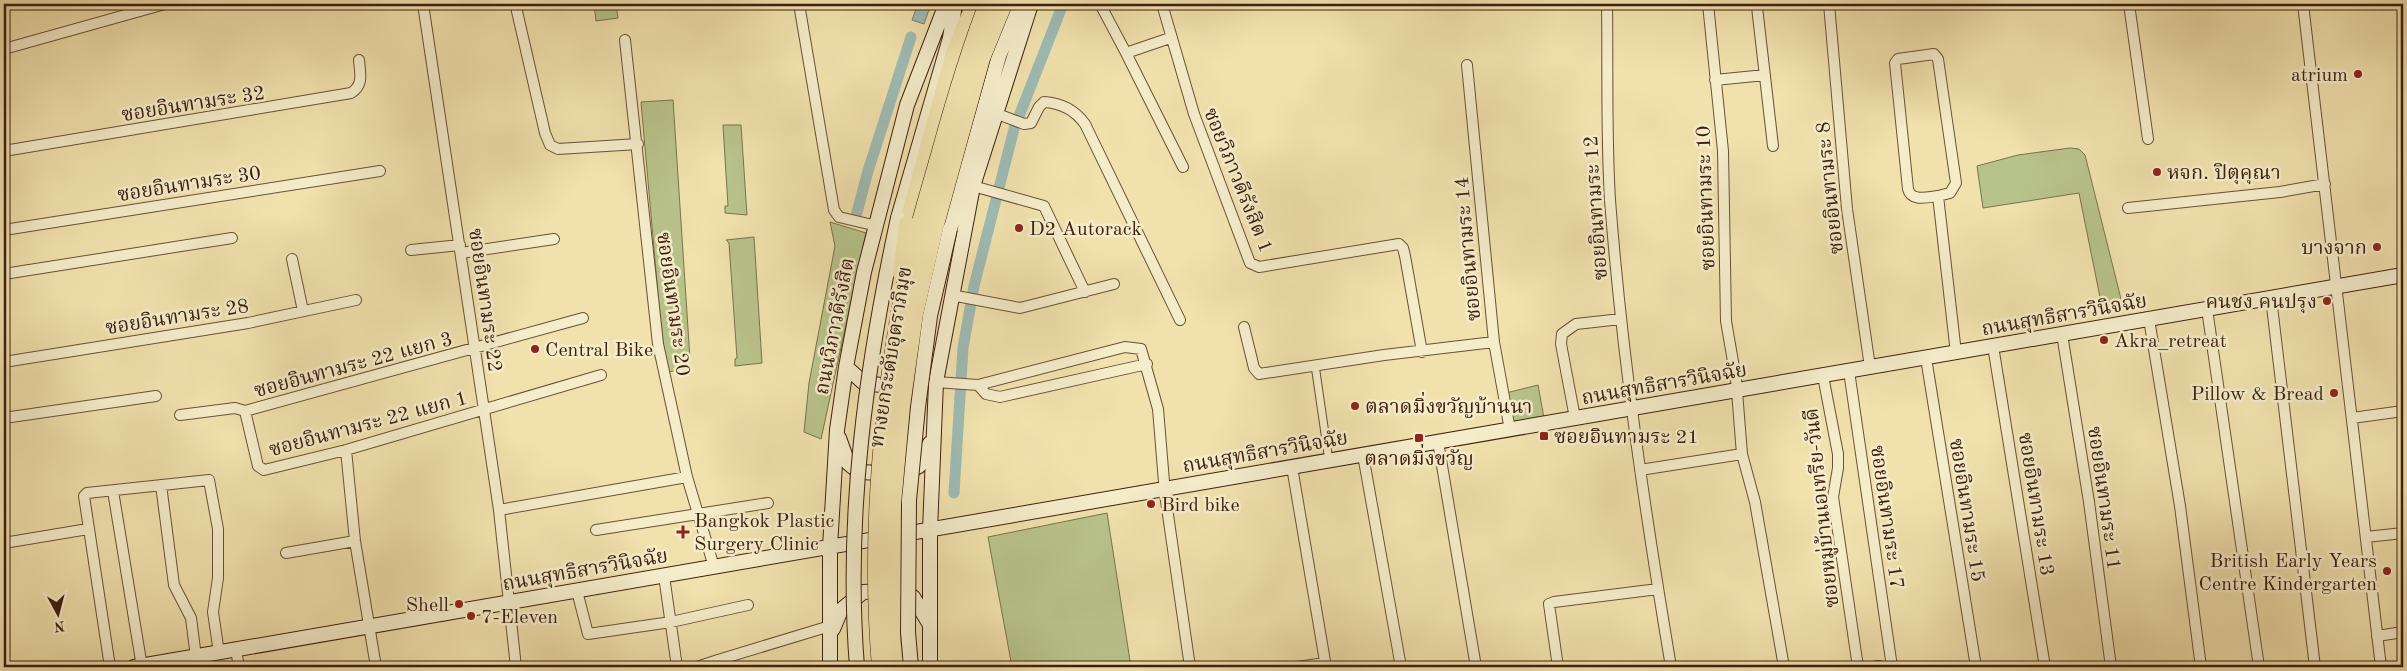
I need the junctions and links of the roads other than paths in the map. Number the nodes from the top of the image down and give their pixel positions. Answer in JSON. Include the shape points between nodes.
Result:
{"nodes":[{"id":1,"x":165,"y":4,"type":"edge"},
{"id":2,"x":423,"y":4,"type":"edge"},
{"id":3,"x":798,"y":4,"type":"edge"},
{"id":4,"x":946,"y":4,"type":"edge"},
{"id":5,"x":955,"y":4,"type":"edge"},
{"id":6,"x":974,"y":4,"type":"edge"},
{"id":7,"x":988,"y":4,"type":"edge"},
{"id":8,"x":999,"y":4,"type":"edge"},
{"id":9,"x":1003,"y":4,"type":"edge"},
{"id":10,"x":1020,"y":4,"type":"edge"},
{"id":11,"x":1031,"y":4,"type":"edge"},
{"id":12,"x":1100,"y":4,"type":"edge"},
{"id":13,"x":1162,"y":4,"type":"edge"},
{"id":14,"x":1607,"y":4,"type":"edge"},
{"id":15,"x":1708,"y":4,"type":"edge"},
{"id":16,"x":1829,"y":4,"type":"edge"},
{"id":17,"x":2129,"y":4,"type":"edge"},
{"id":18,"x":2303,"y":4,"type":"edge"},
{"id":19,"x":516,"y":7,"type":"dead end"},
{"id":20,"x":1757,"y":7,"type":"dead end"},
{"id":21,"x":134,"y":8,"type":"edge"},
{"id":22,"x":1170,"y":38,"type":"junction"},
{"id":23,"x":625,"y":40,"type":"dead end"},
{"id":24,"x":4,"y":49,"type":"edge"},
{"id":25,"x":1126,"y":53,"type":"junction"},
{"id":26,"x":360,"y":60,"type":"dead end"},
{"id":27,"x":1467,"y":65,"type":"dead end"},
{"id":28,"x":1765,"y":75,"type":"junction"},
{"id":29,"x":1715,"y":80,"type":"junction"},
{"id":30,"x":995,"y":113,"type":"junction"},
{"id":31,"x":2148,"y":139,"type":"dead end"},
{"id":32,"x":638,"y":144,"type":"junction"},
{"id":33,"x":1773,"y":146,"type":"dead end"},
{"id":34,"x":4,"y":151,"type":"edge"},
{"id":35,"x":1183,"y":167,"type":"dead end"},
{"id":36,"x":380,"y":171,"type":"dead end"},
{"id":37,"x":2326,"y":184,"type":"junction"},
{"id":38,"x":973,"y":186,"type":"junction"},
{"id":39,"x":1938,"y":196,"type":"junction"},
{"id":40,"x":2128,"y":208,"type":"dead end"},
{"id":41,"x":902,"y":221,"type":"junction"},
{"id":42,"x":877,"y":226,"type":"junction"},
{"id":43,"x":4,"y":230,"type":"edge"},
{"id":44,"x":232,"y":238,"type":"dead end"},
{"id":45,"x":554,"y":239,"type":"dead end"},
{"id":46,"x":461,"y":249,"type":"junction"},
{"id":47,"x":411,"y":250,"type":"dead end"},
{"id":48,"x":292,"y":259,"type":"dead end"},
{"id":49,"x":4,"y":274,"type":"edge"},
{"id":50,"x":2403,"y":275,"type":"edge"},
{"id":51,"x":1114,"y":284,"type":"dead end"},
{"id":52,"x":2338,"y":287,"type":"junction"},
{"id":53,"x":1085,"y":292,"type":"junction"},
{"id":54,"x":958,"y":296,"type":"junction"},
{"id":55,"x":2270,"y":298,"type":"junction"},
{"id":56,"x":356,"y":300,"type":"dead end"},
{"id":57,"x":2207,"y":309,"type":"junction"},
{"id":58,"x":303,"y":311,"type":"junction"},
{"id":59,"x":583,"y":318,"type":"dead end"},
{"id":60,"x":1621,"y":319,"type":"junction"},
{"id":61,"x":2150,"y":319,"type":"junction"},
{"id":62,"x":1180,"y":320,"type":"dead end"},
{"id":63,"x":1244,"y":327,"type":"dead end"},
{"id":64,"x":2062,"y":334,"type":"junction"},
{"id":65,"x":1494,"y":342,"type":"junction"},
{"id":66,"x":1993,"y":346,"type":"junction"},
{"id":67,"x":476,"y":348,"type":"junction"},
{"id":68,"x":1422,"y":352,"type":"junction"},
{"id":69,"x":1956,"y":352,"type":"junction"},
{"id":70,"x":1926,"y":358,"type":"junction"},
{"id":71,"x":4,"y":362,"type":"edge"},
{"id":72,"x":1147,"y":364,"type":"junction"},
{"id":73,"x":1315,"y":365,"type":"junction"},
{"id":74,"x":846,"y":367,"type":"junction"},
{"id":75,"x":1870,"y":367,"type":"junction"},
{"id":76,"x":1849,"y":371,"type":"junction"},
{"id":77,"x":601,"y":375,"type":"dead end"},
{"id":78,"x":1823,"y":376,"type":"junction"},
{"id":79,"x":937,"y":379,"type":"junction"},
{"id":80,"x":978,"y":385,"type":"junction"},
{"id":81,"x":1737,"y":390,"type":"junction"},
{"id":82,"x":156,"y":396,"type":"dead end"},
{"id":83,"x":1632,"y":408,"type":"junction"},
{"id":84,"x":484,"y":410,"type":"junction"},
{"id":85,"x":245,"y":411,"type":"junction"},
{"id":86,"x":2403,"y":411,"type":"edge"},
{"id":87,"x":180,"y":415,"type":"dead end"},
{"id":88,"x":4,"y":418,"type":"edge"},
{"id":89,"x":1575,"y":418,"type":"junction"},
{"id":90,"x":2352,"y":418,"type":"junction"},
{"id":91,"x":837,"y":430,"type":"junction"},
{"id":92,"x":1510,"y":430,"type":"junction"},
{"id":93,"x":932,"y":438,"type":"junction"},
{"id":94,"x":1438,"y":442,"type":"junction"},
{"id":95,"x":346,"y":450,"type":"junction"},
{"id":96,"x":1742,"y":454,"type":"junction"},
{"id":97,"x":1363,"y":455,"type":"junction"},
{"id":98,"x":1330,"y":461,"type":"junction"},
{"id":99,"x":1292,"y":467,"type":"junction"},
{"id":100,"x":1640,"y":470,"type":"junction"},
{"id":101,"x":687,"y":477,"type":"junction"},
{"id":102,"x":161,"y":485,"type":"junction"},
{"id":103,"x":1165,"y":488,"type":"junction"},
{"id":104,"x":114,"y":490,"type":"junction"},
{"id":105,"x":768,"y":503,"type":"dead end"},
{"id":106,"x":499,"y":510,"type":"junction"},
{"id":107,"x":699,"y":514,"type":"junction"},
{"id":108,"x":88,"y":529,"type":"junction"},
{"id":109,"x":596,"y":530,"type":"dead end"},
{"id":110,"x":930,"y":530,"type":"junction"},
{"id":111,"x":2403,"y":533,"type":"edge"},
{"id":112,"x":2366,"y":537,"type":"junction"},
{"id":113,"x":355,"y":541,"type":"junction"},
{"id":114,"x":4,"y":543,"type":"edge"},
{"id":115,"x":830,"y":547,"type":"junction"},
{"id":116,"x":286,"y":553,"type":"dead end"},
{"id":117,"x":714,"y":567,"type":"junction"},
{"id":118,"x":664,"y":576,"type":"junction"},
{"id":119,"x":1658,"y":589,"type":"junction"},
{"id":120,"x":576,"y":591,"type":"junction"},
{"id":121,"x":509,"y":602,"type":"junction"},
{"id":122,"x":748,"y":605,"type":"dead end"},
{"id":123,"x":671,"y":622,"type":"junction"},
{"id":124,"x":929,"y":624,"type":"junction"},
{"id":125,"x":369,"y":627,"type":"junction"},
{"id":126,"x":830,"y":631,"type":"junction"},
{"id":127,"x":2403,"y":632,"type":"edge"},
{"id":128,"x":2377,"y":636,"type":"junction"},
{"id":129,"x":236,"y":650,"type":"junction"},
{"id":130,"x":219,"y":653,"type":"junction"},
{"id":131,"x":196,"y":656,"type":"junction"},
{"id":132,"x":719,"y":664,"type":"edge"},
{"id":133,"x":1325,"y":665,"type":"edge"},
{"id":134,"x":110,"y":667,"type":"edge"},
{"id":135,"x":139,"y":667,"type":"edge"},
{"id":136,"x":239,"y":667,"type":"edge"},
{"id":137,"x":376,"y":667,"type":"edge"},
{"id":138,"x":516,"y":667,"type":"edge"},
{"id":139,"x":677,"y":667,"type":"edge"},
{"id":140,"x":697,"y":667,"type":"edge"},
{"id":141,"x":830,"y":667,"type":"edge"},
{"id":142,"x":856,"y":667,"type":"edge"},
{"id":143,"x":876,"y":667,"type":"edge"},
{"id":144,"x":881,"y":667,"type":"edge"},
{"id":145,"x":892,"y":667,"type":"edge"},
{"id":146,"x":911,"y":667,"type":"edge"},
{"id":147,"x":930,"y":667,"type":"edge"},
{"id":148,"x":1190,"y":667,"type":"edge"},
{"id":149,"x":1297,"y":667,"type":"edge"},
{"id":150,"x":1401,"y":667,"type":"edge"},
{"id":151,"x":1476,"y":667,"type":"edge"},
{"id":152,"x":1558,"y":667,"type":"edge"},
{"id":153,"x":1671,"y":667,"type":"edge"},
{"id":154,"x":1784,"y":667,"type":"edge"},
{"id":155,"x":1858,"y":667,"type":"edge"},
{"id":156,"x":1892,"y":667,"type":"edge"},
{"id":157,"x":1976,"y":667,"type":"edge"},
{"id":158,"x":2045,"y":667,"type":"edge"},
{"id":159,"x":2111,"y":667,"type":"edge"},
{"id":160,"x":2201,"y":667,"type":"edge"},
{"id":161,"x":2259,"y":667,"type":"edge"},
{"id":162,"x":2314,"y":667,"type":"edge"},
{"id":163,"x":2381,"y":667,"type":"edge"}],
"edges":[{"from":1,"to":21,"type":"street"},
{"from":2,"to":46,"type":"street","name":"ซอยอินทามระ 22"},
{"from":3,"to":42,"type":"street","via":[[834,210],[839,218]]},
{"from":4,"to":42,"type":"main road","name":"ถนนวิภาวดีรังสิต","via":[[907,105]]},
{"from":5,"to":41,"type":"main road","via":[[950,38]]},
{"from":6,"to":41,"type":"highway","via":[[954,52]]},
{"from":7,"to":144,"type":"highway","name":"ทางยกระดับอุตราภิมุข","bridge":true,"via":[[966,61],[920,224],[900,312],[886,406],[877,505]]},
{"from":8,"to":145,"type":"highway","bridge":true,"via":[[978,55],[931,225],[911,312],[896,404],[888,501],[888,634]]},
{"from":9,"to":145,"type":"highway","name":"ทางยกระดับอุตราภิมุข","bridge":true,"via":[[981,58],[914,314],[892,504]]},
{"from":10,"to":146,"type":"main road","bridge":true,"via":[[999,56],[950,230],[930,316],[909,500],[908,632]]},
{"from":11,"to":30,"type":"main road"},
{"from":12,"to":25,"type":"street"},
{"from":13,"to":22,"type":"street","name":"ซอยวิภาวดีรังสิต 1"},
{"from":14,"to":60,"type":"street","name":"ซอยอินทามระ 12","via":[[1606,124]]},
{"from":15,"to":29,"type":"street","name":"ซอยอินทามระ 10"},
{"from":16,"to":75,"type":"street","name":"ซอยอินทามระ 8","via":[[1847,210]]},
{"from":17,"to":31,"type":"street"},
{"from":18,"to":37,"type":"street"},
{"from":19,"to":32,"type":"street","via":[[550,145],[558,149]]},
{"from":20,"to":28,"type":"street"},
{"from":21,"to":24,"type":"street"},
{"from":22,"to":25,"type":"street"},
{"from":22,"to":68,"type":"street","name":"ซอยวิภาวดีรังสิต 1","via":[[1194,114],[1250,263],[1259,267],[1399,244],[1405,256]]},
{"from":23,"to":32,"type":"street","name":"ซอยอินทามระ 20"},
{"from":25,"to":35,"type":"street"},
{"from":26,"to":34,"type":"street","name":"ซอยอินทามระ 32","via":[[361,80],[358,89],[351,93]]},
{"from":27,"to":65,"type":"street","name":"ซอยอินทามระ 14"},
{"from":28,"to":29,"type":"street"},
{"from":28,"to":33,"type":"street"},
{"from":29,"to":81,"type":"street","name":"ซอยอินทามระ 10","via":[[1723,151],[1726,321]]},
{"from":30,"to":38,"type":"main road"},
{"from":30,"to":62,"type":"street","via":[[1024,124],[1034,120],[1044,102],[1068,108],[1077,114],[1085,124]]},
{"from":32,"to":101,"type":"street","name":"ซอยอินทามระ 20","via":[[658,344]]},
{"from":36,"to":43,"type":"street","name":"ซอยอินทามระ 30"},
{"from":37,"to":40,"type":"street"},
{"from":37,"to":52,"type":"street"},
{"from":38,"to":53,"type":"street","via":[[1044,206]]},
{"from":38,"to":54,"type":"main road"},
{"from":39,"to":39,"type":"street","via":[[1914,197],[1909,194],[1895,64],[1898,59],[1934,54],[1938,59],[1956,183],[1950,193]]},
{"from":39,"to":69,"type":"street"},
{"from":41,"to":142,"type":"main road","bridge":true,"via":[[877,316],[864,404],[856,495]]},
{"from":41,"to":143,"type":"highway","bridge":true,"via":[[897,310],[882,404],[873,501]]},
{"from":42,"to":74,"type":"main road","name":"ถนนวิภาวดีรังสิต","via":[[864,272]]},
{"from":44,"to":49,"type":"street"},
{"from":45,"to":46,"type":"street"},
{"from":46,"to":47,"type":"street"},
{"from":46,"to":67,"type":"street","name":"ซอยอินทามระ 22"},
{"from":48,"to":58,"type":"street"},
{"from":50,"to":52,"type":"main road","name":"ถนนสุทธิสารวินิจฉัย"},
{"from":51,"to":53,"type":"street"},
{"from":52,"to":55,"type":"main road","name":"ถนนสุทธิสารวินิจฉัย"},
{"from":52,"to":90,"type":"street"},
{"from":53,"to":54,"type":"street","via":[[1020,308]]},
{"from":54,"to":79,"type":"main road"},
{"from":55,"to":57,"type":"main road","name":"ถนนสุทธิสารวินิจฉัย"},
{"from":55,"to":162,"type":"street"},
{"from":56,"to":58,"type":"street","name":"ซอยอินทามระ 28"},
{"from":57,"to":61,"type":"main road","name":"ถนนสุทธิสารวินิจฉัย"},
{"from":57,"to":161,"type":"street"},
{"from":58,"to":71,"type":"street","name":"ซอยอินทามระ 28","via":[[248,323]]},
{"from":59,"to":67,"type":"street","name":"ซอยอินทามระ 22 แยก 3"},
{"from":60,"to":83,"type":"street","name":"ซอยอินทามระ 12"},
{"from":60,"to":89,"type":"street","via":[[1576,324],[1562,334]]},
{"from":61,"to":64,"type":"main road","name":"ถนนสุทธิสารวินิจฉัย"},
{"from":61,"to":160,"type":"street","via":[[2180,506]]},
{"from":63,"to":73,"type":"street","via":[[1256,373]]},
{"from":64,"to":66,"type":"main road","name":"ถนนสุทธิสารวินิจฉัย"},
{"from":64,"to":159,"type":"street","name":"ซอยอินทามระ 11"},
{"from":65,"to":68,"type":"street"},
{"from":65,"to":92,"type":"street","name":"ซอยอินทามระ 14"},
{"from":66,"to":69,"type":"main road","name":"ถนนสุทธิสารวินิจฉัย"},
{"from":66,"to":158,"type":"street","name":"ซอยอินทามระ 13"},
{"from":67,"to":84,"type":"street","name":"ซอยอินทามระ 22"},
{"from":67,"to":85,"type":"street","name":"ซอยอินทามระ 22 แยก 3"},
{"from":68,"to":73,"type":"street"},
{"from":69,"to":70,"type":"main road","name":"ถนนสุทธิสารวินิจฉัย"},
{"from":70,"to":75,"type":"main road","name":"ถนนสุทธิสารวินิจฉัย"},
{"from":70,"to":157,"type":"street","name":"ซอยอินทามระ 15"},
{"from":72,"to":80,"type":"street","via":[[1000,397],[986,394]]},
{"from":72,"to":80,"type":"street","via":[[1141,349],[1125,347]]},
{"from":72,"to":103,"type":"street","via":[[1158,409]]},
{"from":73,"to":98,"type":"street"},
{"from":74,"to":79,"type":"main road","via":[[864,382],[917,390]]},
{"from":74,"to":91,"type":"main road","name":"ถนนวิภาวดีรังสิต"},
{"from":75,"to":76,"type":"main road","name":"ถนนสุทธิสารวินิจฉัย"},
{"from":76,"to":78,"type":"main road","name":"ถนนสุทธิสารวินิจฉัย"},
{"from":76,"to":156,"type":"street","name":"ซอยอินทามระ 17"},
{"from":77,"to":84,"type":"street","name":"ซอยอินทามระ 22 แยก 1"},
{"from":78,"to":81,"type":"main road","name":"ถนนสุทธิสารวินิจฉัย"},
{"from":78,"to":155,"type":"street","name":"ซอยหมู่บ้านเอเทรีย-วันดี","via":[[1838,454],[1834,497]]},
{"from":79,"to":80,"type":"street"},
{"from":79,"to":93,"type":"main road"},
{"from":81,"to":83,"type":"main road","name":"ถนนสุทธิสารวินิจฉัย"},
{"from":81,"to":96,"type":"street","name":"ซอยอินทามระ 10"},
{"from":82,"to":88,"type":"street"},
{"from":83,"to":89,"type":"main road","name":"ถนนสุทธิสารวินิจฉัย"},
{"from":83,"to":100,"type":"street"},
{"from":84,"to":95,"type":"street","name":"ซอยอินทามระ 22 แยก 1"},
{"from":84,"to":106,"type":"street","name":"ซอยอินทามระ 22"},
{"from":85,"to":87,"type":"street","name":"ซอยอินทามระ 22 แยก 3","via":[[235,408]]},
{"from":85,"to":95,"type":"street","name":"ซอยอินทามระ 22 แยก 1","via":[[261,469]]},
{"from":86,"to":90,"type":"street"},
{"from":89,"to":92,"type":"main road","name":"ถนนสุทธิสารวินิจฉัย"},
{"from":90,"to":112,"type":"street"},
{"from":91,"to":93,"type":"main road","via":[[848,463],[859,472],[905,474],[919,466]]},
{"from":91,"to":115,"type":"main road","name":"ถนนวิภาวดีรังสิต"},
{"from":92,"to":94,"type":"main road","name":"ถนนสุทธิสารวินิจฉัย"},
{"from":93,"to":110,"type":"main road"},
{"from":94,"to":97,"type":"main road","name":"ถนนสุทธิสารวินิจฉัย"},
{"from":94,"to":151,"type":"street"},
{"from":95,"to":113,"type":"street"},
{"from":96,"to":100,"type":"street"},
{"from":96,"to":154,"type":"street","name":"ซอยอินทามระ 10","via":[[1755,502]]},
{"from":97,"to":98,"type":"main road","name":"ถนนสุทธิสารวินิจฉัย"},
{"from":97,"to":150,"type":"street"},
{"from":98,"to":99,"type":"main road","name":"ถนนสุทธิสารวินิจฉัย"},
{"from":99,"to":103,"type":"main road","name":"ถนนสุทธิสารวินิจฉัย"},
{"from":99,"to":133,"type":"street"},
{"from":100,"to":119,"type":"street"},
{"from":101,"to":106,"type":"street"},
{"from":101,"to":107,"type":"street","name":"ซอยอินทามระ 20"},
{"from":102,"to":104,"type":"street"},
{"from":102,"to":130,"type":"street","via":[[210,481],[218,529],[218,578],[213,612]]},
{"from":102,"to":131,"type":"street","via":[[174,585],[191,618]]},
{"from":103,"to":110,"type":"main road","name":"ถนนสุทธิสารวินิจฉัย"},
{"from":103,"to":148,"type":"street"},
{"from":104,"to":108,"type":"street","via":[[85,494]]},
{"from":104,"to":135,"type":"street"},
{"from":105,"to":107,"type":"street"},
{"from":106,"to":121,"type":"street","name":"ซอยอินทามระ 22"},
{"from":107,"to":109,"type":"street"},
{"from":107,"to":117,"type":"street","name":"ซอยอินทามระ 20"},
{"from":108,"to":114,"type":"street"},
{"from":108,"to":134,"type":"street"},
{"from":110,"to":115,"type":"main road","name":"ถนนสุทธิสารวินิจฉัย"},
{"from":110,"to":124,"type":"main road"},
{"from":111,"to":112,"type":"street"},
{"from":112,"to":128,"type":"street"},
{"from":113,"to":116,"type":"street"},
{"from":113,"to":125,"type":"street"},
{"from":115,"to":117,"type":"main road","name":"ถนนสุทธิสารวินิจฉัย"},
{"from":115,"to":126,"type":"main road","name":"ถนนวิภาวดีรังสิต"},
{"from":117,"to":118,"type":"main road","name":"ถนนสุทธิสารวินิจฉัย"},
{"from":118,"to":120,"type":"main road","name":"ถนนสุทธิสารวินิจฉัย"},
{"from":118,"to":123,"type":"street"},
{"from":119,"to":152,"type":"street","via":[[1549,604]]},
{"from":119,"to":153,"type":"street"},
{"from":120,"to":121,"type":"main road","name":"ถนนสุทธิสารวินิจฉัย"},
{"from":120,"to":123,"type":"street","via":[[588,634]]},
{"from":121,"to":125,"type":"main road","name":"ถนนสุทธิสารวินิจฉัย"},
{"from":121,"to":138,"type":"street","name":"ซอยอินทามระ 22"},
{"from":122,"to":123,"type":"street"},
{"from":123,"to":139,"type":"street"},
{"from":124,"to":126,"type":"main road","via":[[913,597],[898,590],[863,592],[841,610]]},
{"from":124,"to":147,"type":"main road"},
{"from":125,"to":129,"type":"main road","name":"ถนนสุทธิสารวินิจฉัย"},
{"from":125,"to":137,"type":"street"},
{"from":126,"to":132,"type":"street"},
{"from":126,"to":141,"type":"main road","name":"ถนนวิภาวดีรังสิต"},
{"from":127,"to":128,"type":"street"},
{"from":128,"to":163,"type":"street"},
{"from":129,"to":130,"type":"main road","name":"ถนนสุทธิสารวินิจฉัย"},
{"from":129,"to":136,"type":"street"},
{"from":130,"to":131,"type":"main road","name":"ถนนสุทธิสารวินิจฉัย"},
{"from":131,"to":135,"type":"main road","name":"ถนนสุทธิสารวินิจฉัย"},
{"from":132,"to":140,"type":"street"},
{"from":133,"to":149,"type":"street"}]}
